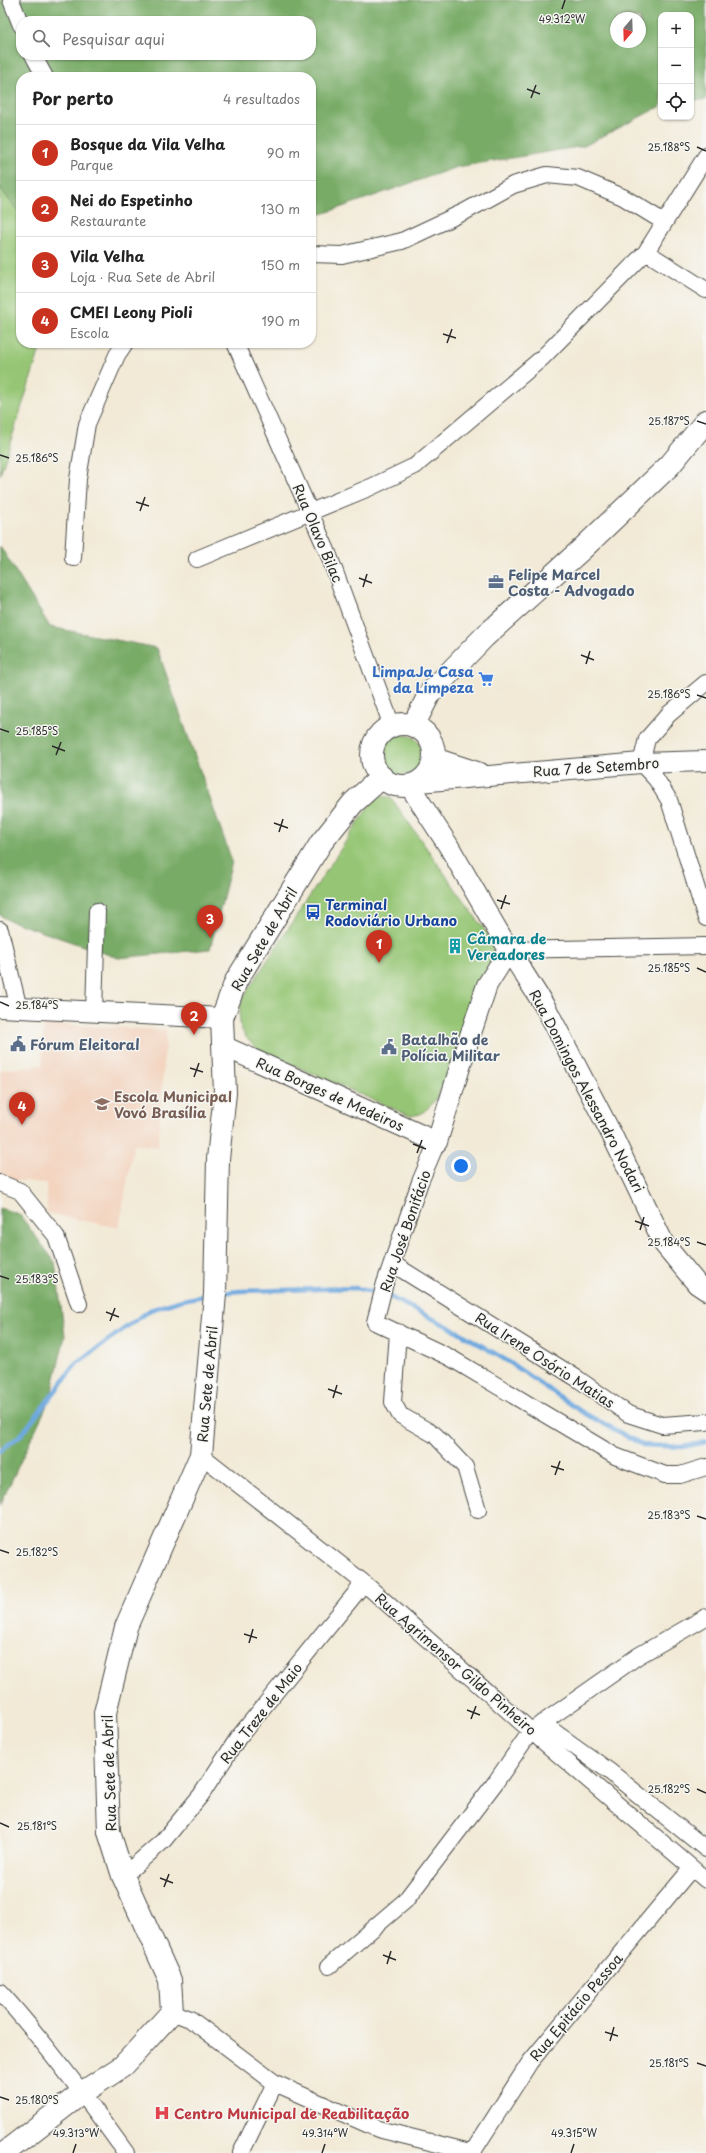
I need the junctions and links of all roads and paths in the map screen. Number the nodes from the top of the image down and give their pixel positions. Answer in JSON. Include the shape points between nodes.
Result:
{"nodes":[{"id":1,"x":11,"y":0,"type":"edge"},
{"id":2,"x":17,"y":16,"type":"edge"},
{"id":3,"x":36,"y":60,"type":"edge"},
{"id":4,"x":42,"y":72,"type":"edge"},
{"id":5,"x":706,"y":156,"type":"edge"},
{"id":6,"x":664,"y":222,"type":"junction"},
{"id":7,"x":646,"y":252,"type":"junction"},
{"id":8,"x":316,"y":254,"type":"edge"},
{"id":9,"x":706,"y":290,"type":"edge"},
{"id":10,"x":122,"y":348,"type":"edge"},
{"id":11,"x":237,"y":348,"type":"edge"},
{"id":12,"x":706,"y":421,"type":"edge"},
{"id":13,"x":309,"y":511,"type":"junction"},
{"id":14,"x":72,"y":558,"type":"dead end"},
{"id":15,"x":197,"y":559,"type":"dead end"},
{"id":16,"x":706,"y":683,"type":"edge"},
{"id":17,"x":402,"y":726,"type":"junction"},
{"id":18,"x":434,"y":758,"type":"junction"},
{"id":19,"x":706,"y":761,"type":"edge"},
{"id":20,"x":640,"y":762,"type":"junction"},
{"id":21,"x":485,"y":775,"type":"junction"},
{"id":22,"x":382,"y":777,"type":"junction"},
{"id":23,"x":413,"y":784,"type":"junction"},
{"id":24,"x":97,"y":911,"type":"dead end"},
{"id":25,"x":706,"y":918,"type":"edge"},
{"id":26,"x":0,"y":930,"type":"edge"},
{"id":27,"x":706,"y":946,"type":"edge"},
{"id":28,"x":509,"y":950,"type":"junction"},
{"id":29,"x":10,"y":1008,"type":"edge"},
{"id":30,"x":94,"y":1012,"type":"junction"},
{"id":31,"x":222,"y":1018,"type":"junction"},
{"id":32,"x":223,"y":1046,"type":"junction"},
{"id":33,"x":437,"y":1142,"type":"junction"},
{"id":34,"x":0,"y":1183,"type":"edge"},
{"id":35,"x":393,"y":1264,"type":"junction"},
{"id":36,"x":706,"y":1290,"type":"edge"},
{"id":37,"x":79,"y":1304,"type":"dead end"},
{"id":38,"x":398,"y":1332,"type":"junction"},
{"id":39,"x":706,"y":1422,"type":"edge"},
{"id":40,"x":201,"y":1455,"type":"junction"},
{"id":41,"x":706,"y":1467,"type":"edge"},
{"id":42,"x":478,"y":1510,"type":"dead end"},
{"id":43,"x":364,"y":1583,"type":"junction"},
{"id":44,"x":706,"y":1617,"type":"edge"},
{"id":45,"x":537,"y":1727,"type":"junction"},
{"id":46,"x":706,"y":1849,"type":"edge"},
{"id":47,"x":692,"y":1869,"type":"junction"},
{"id":48,"x":123,"y":1876,"type":"junction"},
{"id":49,"x":706,"y":1880,"type":"edge"},
{"id":50,"x":329,"y":1966,"type":"dead end"},
{"id":51,"x":0,"y":1992,"type":"edge"},
{"id":52,"x":172,"y":2012,"type":"junction"},
{"id":53,"x":275,"y":2083,"type":"junction"},
{"id":54,"x":83,"y":2092,"type":"junction"},
{"id":55,"x":4,"y":2153,"type":"edge"},
{"id":56,"x":126,"y":2153,"type":"edge"},
{"id":57,"x":241,"y":2153,"type":"edge"},
{"id":58,"x":473,"y":2153,"type":"edge"}],
"edges":[{"from":1,"to":2,"type":"street"},
{"from":3,"to":4,"type":"street"},
{"from":5,"to":6,"type":"street"},
{"from":6,"to":7,"type":"street"},
{"from":6,"to":8,"type":"street","via":[[623,197],[578,178],[547,174],[513,185],[466,211],[402,241],[342,255]]},
{"from":7,"to":9,"type":"street"},
{"from":7,"to":13,"type":"street","via":[[542,358],[415,466],[371,487]]},
{"from":10,"to":14,"type":"street","via":[[87,424],[78,479]]},
{"from":11,"to":13,"type":"street","name":"Rua Olavo Bilac"},
{"from":12,"to":17,"type":"main road","via":[[670,465],[484,637]]},
{"from":13,"to":15,"type":"street"},
{"from":13,"to":17,"type":"street","name":"Rua Olavo Bilac","via":[[364,647],[384,710]]},
{"from":16,"to":20,"type":"street","via":[[670,714],[647,739]]},
{"from":17,"to":18,"type":"main road","via":[[422,730],[429,738]]},
{"from":17,"to":22,"type":"main road","via":[[383,732],[376,740],[373,760]]},
{"from":18,"to":21,"type":"street","name":"Rua 7 de Setembro"},
{"from":18,"to":23,"type":"main road","via":[[432,768],[426,776]]},
{"from":19,"to":20,"type":"street","name":"Rua 7 de Setembro"},
{"from":20,"to":21,"type":"street","name":"Rua 7 de Setembro"},
{"from":20,"to":25,"type":"street","via":[[669,800]]},
{"from":21,"to":23,"type":"street","name":"Rua 7 de Setembro"},
{"from":22,"to":23,"type":"main road","via":[[394,784]]},
{"from":22,"to":31,"type":"main road","name":"Rua Sete de Abril","via":[[353,803],[321,842],[236,981]]},
{"from":23,"to":28,"type":"street","name":"Rua Domingos Alessandro Nodari"},
{"from":24,"to":30,"type":"street"},
{"from":26,"to":29,"type":"street"},
{"from":27,"to":28,"type":"street"},
{"from":28,"to":33,"type":"street","name":"Rua José Bonifácio","via":[[487,985]]},
{"from":28,"to":36,"type":"street","name":"Rua Domingos Alessandro Nodari","via":[[547,1010],[612,1135],[664,1244],[697,1284]]},
{"from":29,"to":30,"type":"street"},
{"from":30,"to":31,"type":"street"},
{"from":31,"to":32,"type":"main road","name":"Rua Sete de Abril"},
{"from":32,"to":33,"type":"street","name":"Rua Borges de Medeiros"},
{"from":32,"to":40,"type":"main road","name":"Rua Sete de Abril","via":[[225,1093],[218,1159],[215,1294]]},
{"from":33,"to":35,"type":"street","name":"Rua José Bonifácio","via":[[420,1182]]},
{"from":34,"to":37,"type":"street","via":[[20,1191],[56,1236]]},
{"from":35,"to":38,"type":"street","name":"Rua José Bonifácio","via":[[375,1322]]},
{"from":35,"to":39,"type":"street","name":"Rua Irene Osório Matias","via":[[578,1379],[628,1414],[662,1425]]},
{"from":38,"to":41,"type":"street","via":[[449,1357],[615,1456],[665,1475]]},
{"from":38,"to":42,"type":"street","via":[[393,1402],[400,1415],[435,1436],[465,1468]]},
{"from":40,"to":43,"type":"street","name":"Rua Agrimensor Gildo Pinheiro"},
{"from":40,"to":48,"type":"main road","name":"Rua Sete de Abril","via":[[126,1627],[105,1713],[109,1832]]},
{"from":43,"to":45,"type":"street","name":"Rua Agrimensor Gildo Pinheiro"},
{"from":43,"to":48,"type":"street","name":"Rua Treze de Maio","via":[[238,1738],[201,1795],[163,1841]]},
{"from":44,"to":45,"type":"street","via":[[638,1656]]},
{"from":45,"to":46,"type":"street","via":[[609,1771]]},
{"from":45,"to":47,"type":"street","name":"Rua Agrimensor Gildo Pinheiro"},
{"from":45,"to":50,"type":"street","via":[[405,1901]]},
{"from":47,"to":49,"type":"street","name":"Rua Agrimensor Gildo Pinheiro"},
{"from":47,"to":58,"type":"street","name":"Rua Epitácio Pessoa","via":[[530,2062]]},
{"from":48,"to":52,"type":"main road","name":"Rua Sete de Abril","via":[[170,1980]]},
{"from":51,"to":54,"type":"street","via":[[41,2038]]},
{"from":52,"to":53,"type":"street","via":[[190,2019]]},
{"from":52,"to":54,"type":"main road","via":[[123,2066]]},
{"from":53,"to":57,"type":"street"},
{"from":53,"to":58,"type":"street","via":[[378,2129]]},
{"from":54,"to":55,"type":"main road"},
{"from":54,"to":56,"type":"street"}]}
